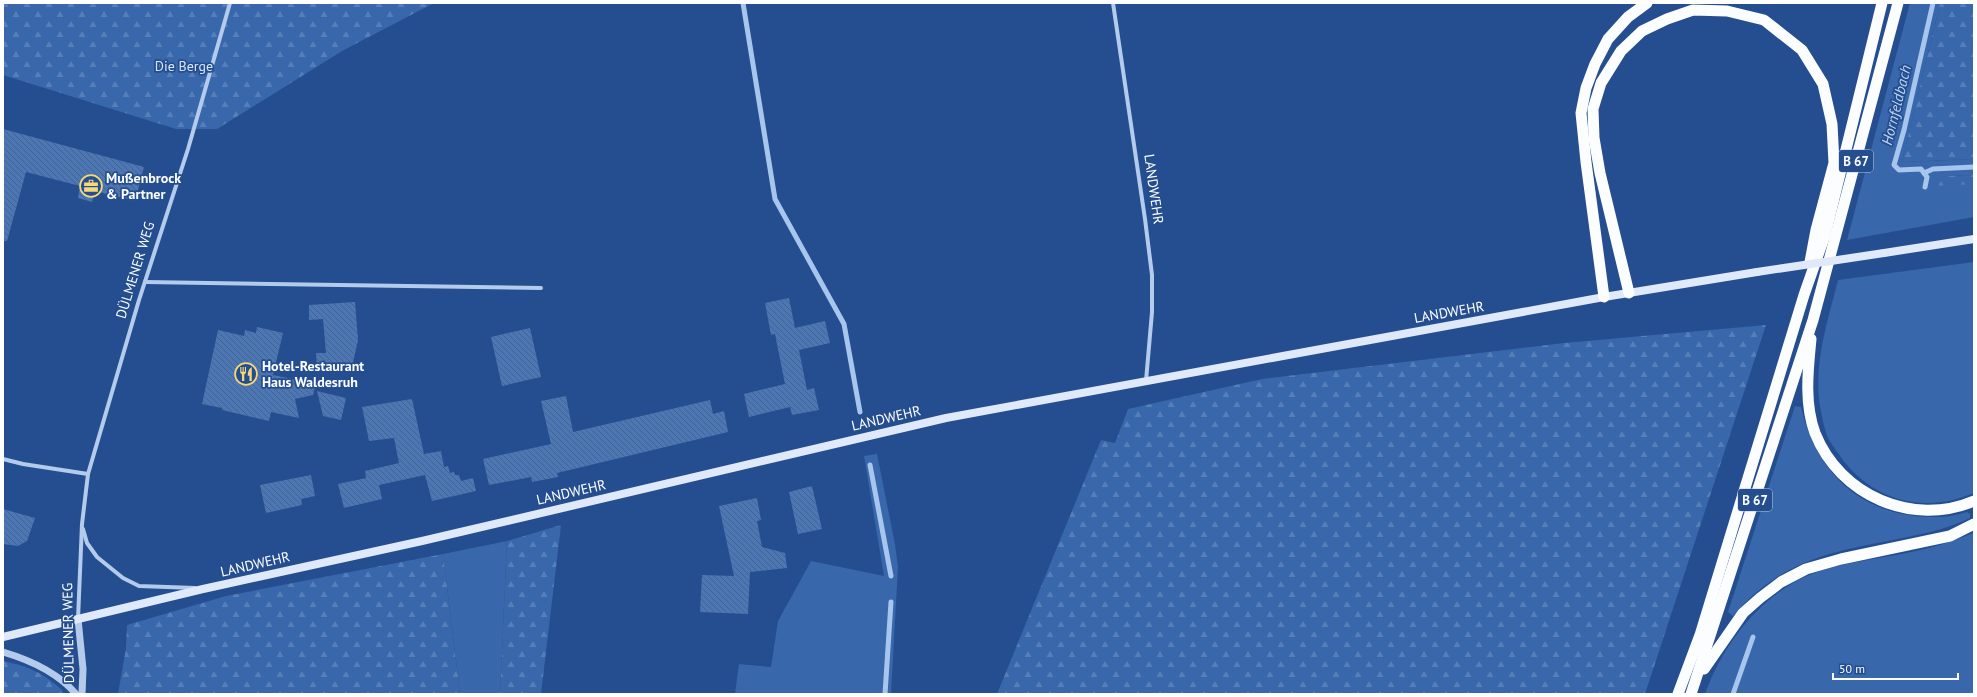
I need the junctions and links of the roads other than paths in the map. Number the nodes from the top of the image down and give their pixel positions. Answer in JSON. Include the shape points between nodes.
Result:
{"nodes":[{"id":1,"x":230,"y":3,"type":"edge"},
{"id":2,"x":1113,"y":3,"type":"edge"},
{"id":3,"x":1647,"y":3,"type":"edge"},
{"id":4,"x":1882,"y":3,"type":"edge"},
{"id":5,"x":1898,"y":3,"type":"edge"},
{"id":6,"x":1974,"y":239,"type":"edge"},
{"id":7,"x":145,"y":282,"type":"junction"},
{"id":8,"x":541,"y":288,"type":"dead end"},
{"id":9,"x":1629,"y":293,"type":"junction"},
{"id":10,"x":1804,"y":295,"type":"junction"},
{"id":11,"x":1604,"y":297,"type":"junction"},
{"id":12,"x":1813,"y":320,"type":"junction"},
{"id":13,"x":1146,"y":381,"type":"junction"},
{"id":14,"x":3,"y":459,"type":"edge"},
{"id":15,"x":88,"y":474,"type":"junction"},
{"id":16,"x":1974,"y":501,"type":"edge"},
{"id":17,"x":82,"y":524,"type":"junction"},
{"id":18,"x":1974,"y":524,"type":"edge"},
{"id":19,"x":203,"y":589,"type":"junction"},
{"id":20,"x":78,"y":619,"type":"junction"},
{"id":21,"x":3,"y":637,"type":"edge"},
{"id":22,"x":3,"y":652,"type":"edge"},
{"id":23,"x":1696,"y":680,"type":"junction"},
{"id":24,"x":76,"y":694,"type":"edge"},
{"id":25,"x":82,"y":694,"type":"edge"},
{"id":26,"x":1678,"y":694,"type":"edge"},
{"id":27,"x":1691,"y":694,"type":"edge"}],
"edges":[{"from":1,"to":7,"type":"street","name":"DÜLMENER WEG","via":[[188,149]]},
{"from":2,"to":13,"type":"street","name":"LANDWEHR","via":[[1152,275],[1152,312]]},
{"from":3,"to":11,"type":"highway","via":[[1628,17],[1608,39],[1586,88],[1581,113]]},
{"from":4,"to":10,"type":"highway","number":"B 67","via":[[1827,228]]},
{"from":5,"to":12,"type":"highway","number":"B 67"},
{"from":6,"to":9,"type":"main road","name":"LANDWEHR","bridge":true},
{"from":7,"to":8,"type":"street"},
{"from":7,"to":15,"type":"street","name":"DÜLMENER WEG"},
{"from":9,"to":10,"type":"highway","via":[[1600,173],[1594,138],[1593,109],[1601,83],[1621,51],[1642,31],[1693,10],[1727,11],[1764,20],[1802,50],[1823,84],[1832,124],[1834,163],[1816,230]]},
{"from":9,"to":11,"type":"main road","name":"LANDWEHR"},
{"from":10,"to":26,"type":"highway","number":"B 67","via":[[1700,635]]},
{"from":11,"to":13,"type":"main road","name":"LANDWEHR"},
{"from":12,"to":16,"type":"highway","via":[[1807,385],[1810,409],[1815,432],[1823,449],[1846,479],[1884,502],[1910,509],[1960,507]]},
{"from":12,"to":23,"type":"highway","number":"B 67"},
{"from":13,"to":19,"type":"main road","name":"LANDWEHR","via":[[946,418],[422,542]]},
{"from":14,"to":15,"type":"street"},
{"from":15,"to":17,"type":"street","name":"DÜLMENER WEG"},
{"from":17,"to":19,"type":"street","name":"DÜLMENER WEG","via":[[87,543],[97,557],[123,578],[139,586]]},
{"from":17,"to":20,"type":"street","name":"DÜLMENER WEG"},
{"from":18,"to":23,"type":"highway","via":[[1950,536],[1806,569],[1781,582],[1743,613]]},
{"from":19,"to":20,"type":"main road","name":"LANDWEHR"},
{"from":20,"to":21,"type":"main road","name":"LANDWEHR"},
{"from":20,"to":25,"type":"street","name":"DÜLMENER WEG","via":[[83,669]]},
{"from":22,"to":24,"type":"street","name":"DÜLMENER WEG","via":[[21,657],[64,681]]},
{"from":23,"to":27,"type":"highway","number":"B 67"}]}
